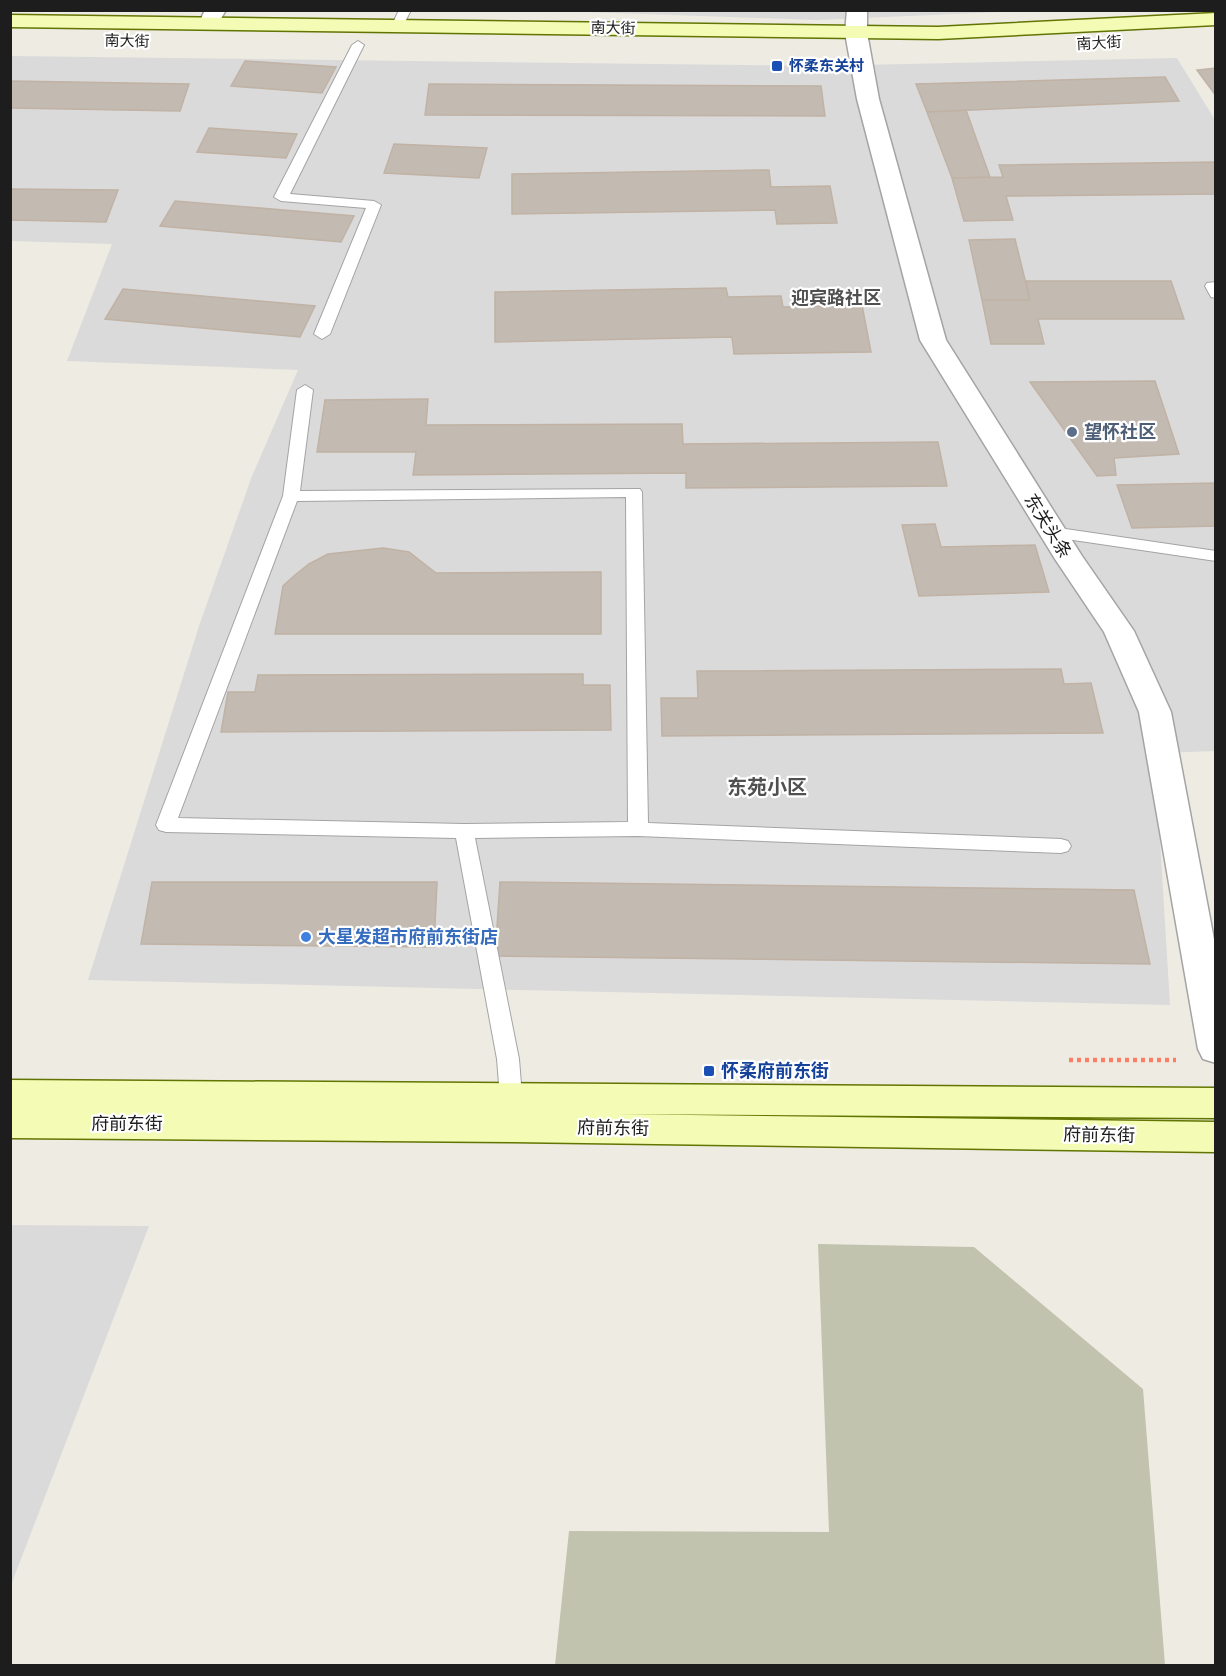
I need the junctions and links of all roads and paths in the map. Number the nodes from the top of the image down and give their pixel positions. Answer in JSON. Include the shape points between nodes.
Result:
{"nodes":[{"id":1,"x":212,"y":17,"type":"edge"},
{"id":2,"x":402,"y":18,"type":"edge"},
{"id":3,"x":1215,"y":19,"type":"edge"},
{"id":4,"x":10,"y":21,"type":"edge"},
{"id":5,"x":858,"y":31,"type":"edge"},
{"id":6,"x":1215,"y":36,"type":"edge"},
{"id":7,"x":10,"y":40,"type":"edge"},
{"id":8,"x":358,"y":45,"type":"junction"},
{"id":9,"x":1215,"y":286,"type":"edge"},
{"id":10,"x":1215,"y":294,"type":"edge"},
{"id":11,"x":322,"y":334,"type":"dead end"},
{"id":12,"x":305,"y":390,"type":"dead end"},
{"id":13,"x":291,"y":496,"type":"junction"},
{"id":14,"x":1052,"y":532,"type":"junction"},
{"id":15,"x":1215,"y":556,"type":"edge"},
{"id":16,"x":638,"y":829,"type":"junction"},
{"id":17,"x":464,"y":831,"type":"junction"},
{"id":18,"x":1061,"y":846,"type":"dead end"},
{"id":19,"x":1215,"y":1048,"type":"edge"},
{"id":20,"x":10,"y":1095,"type":"edge"},
{"id":21,"x":1215,"y":1103,"type":"edge"},
{"id":22,"x":512,"y":1113,"type":"junction"},
{"id":23,"x":10,"y":1123,"type":"edge"},
{"id":24,"x":1215,"y":1137,"type":"edge"}],
"edges":[{"from":1,"to":2,"type":"main road","name":"南大街"},
{"from":1,"to":4,"type":"main road","name":"南大街"},
{"from":2,"to":5,"type":"main road","name":"南大街"},
{"from":3,"to":5,"type":"main road","name":"南大街","via":[[950,33]]},
{"from":5,"to":6,"type":"main road","name":"南大街","via":[[1055,45]]},
{"from":5,"to":8,"type":"main road","name":"南大街"},
{"from":5,"to":14,"type":"street","name":"东关头条","via":[[868,99],[933,340]]},
{"from":7,"to":8,"type":"main road","name":"南大街"},
{"from":8,"to":11,"type":"lane","via":[[281,197],[374,205]]},
{"from":9,"to":10,"type":"lane"},
{"from":12,"to":13,"type":"lane"},
{"from":13,"to":16,"type":"lane","via":[[634,492]]},
{"from":13,"to":17,"type":"lane","via":[[166,825]]},
{"from":14,"to":15,"type":"lane"},
{"from":14,"to":19,"type":"street","name":"东关头条","via":[[1119,632],[1155,712]]},
{"from":16,"to":17,"type":"lane"},
{"from":16,"to":18,"type":"lane"},
{"from":17,"to":22,"type":"lane","via":[[508,1059]]},
{"from":20,"to":22,"type":"main road","name":"府前东街"},
{"from":21,"to":22,"type":"main road","name":"府前东街"},
{"from":22,"to":23,"type":"main road","name":"府前东街"},
{"from":22,"to":24,"type":"main road","name":"府前东街"}]}
